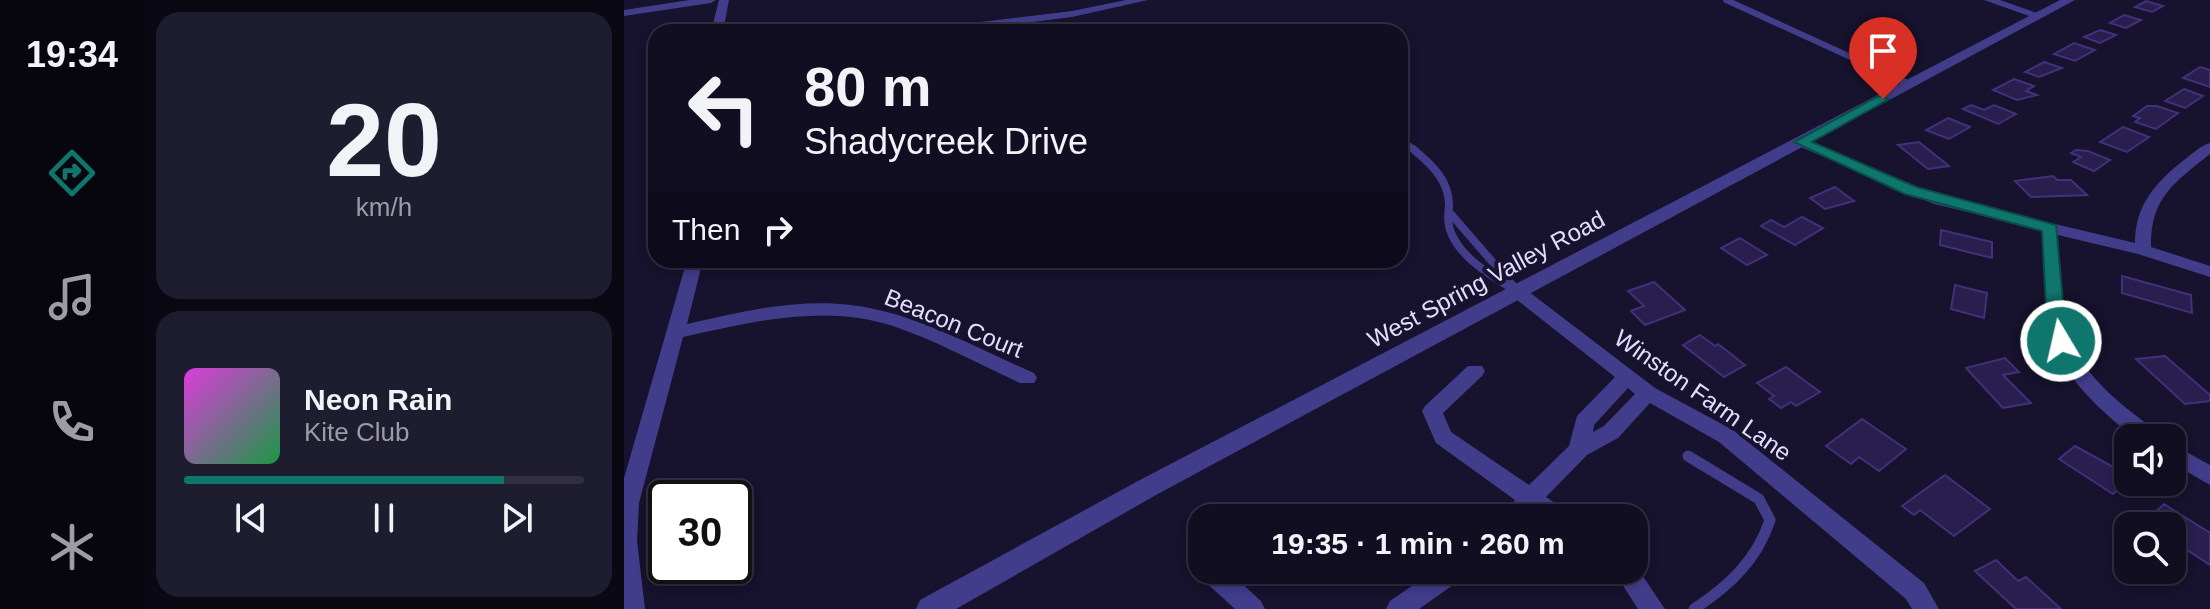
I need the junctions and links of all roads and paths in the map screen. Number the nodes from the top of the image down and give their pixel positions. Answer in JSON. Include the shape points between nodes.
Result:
{"nodes":[{"id":1,"x":711,"y":0,"type":"edge"},
{"id":2,"x":724,"y":0,"type":"edge"},
{"id":3,"x":1143,"y":0,"type":"edge"},
{"id":4,"x":1726,"y":0,"type":"edge"},
{"id":5,"x":1989,"y":0,"type":"edge"},
{"id":6,"x":2069,"y":0,"type":"edge"},
{"id":7,"x":624,"y":13,"type":"edge"},
{"id":8,"x":2039,"y":16,"type":"junction"},
{"id":9,"x":719,"y":24,"type":"edge"},
{"id":10,"x":1023,"y":24,"type":"edge"},
{"id":11,"x":1910,"y":84,"type":"junction"},
{"id":12,"x":1801,"y":142,"type":"junction"},
{"id":13,"x":1408,"y":145,"type":"edge"},
{"id":14,"x":2210,"y":147,"type":"edge"},
{"id":15,"x":1450,"y":213,"type":"junction"},
{"id":16,"x":2050,"y":229,"type":"junction"},
{"id":17,"x":2143,"y":250,"type":"junction"},
{"id":18,"x":693,"y":268,"type":"edge"},
{"id":19,"x":2210,"y":272,"type":"edge"},
{"id":20,"x":1518,"y":292,"type":"junction"},
{"id":21,"x":674,"y":333,"type":"junction"},
{"id":22,"x":1475,"y":371,"type":"dead end"},
{"id":23,"x":1627,"y":377,"type":"junction"},
{"id":24,"x":1027,"y":378,"type":"dead end"},
{"id":25,"x":1648,"y":393,"type":"junction"},
{"id":26,"x":2135,"y":424,"type":"edge"},
{"id":27,"x":1579,"y":449,"type":"junction"},
{"id":28,"x":1688,"y":456,"type":"dead end"},
{"id":29,"x":2186,"y":461,"type":"edge"},
{"id":30,"x":2210,"y":476,"type":"edge"},
{"id":31,"x":1532,"y":499,"type":"junction"},
{"id":32,"x":1527,"y":504,"type":"edge"},
{"id":33,"x":1539,"y":504,"type":"edge"},
{"id":34,"x":1225,"y":584,"type":"edge"},
{"id":35,"x":1434,"y":584,"type":"edge"},
{"id":36,"x":1635,"y":584,"type":"edge"},
{"id":37,"x":632,"y":609,"type":"edge"},
{"id":38,"x":930,"y":609,"type":"edge"},
{"id":39,"x":1252,"y":609,"type":"edge"},
{"id":40,"x":1399,"y":609,"type":"edge"},
{"id":41,"x":1652,"y":609,"type":"edge"},
{"id":42,"x":1694,"y":609,"type":"edge"},
{"id":43,"x":1926,"y":609,"type":"edge"}],
"edges":[{"from":1,"to":7,"type":"street"},
{"from":2,"to":9,"type":"street"},
{"from":3,"to":10,"type":"street"},
{"from":4,"to":11,"type":"lane"},
{"from":5,"to":8,"type":"street"},
{"from":6,"to":8,"type":"street","name":"West Spring Valley Road"},
{"from":8,"to":11,"type":"street","name":"West Spring Valley Road"},
{"from":11,"to":12,"type":"street","name":"West Spring Valley Road"},
{"from":12,"to":16,"type":"street","via":[[1910,190]]},
{"from":12,"to":20,"type":"street","name":"West Spring Valley Road"},
{"from":13,"to":15,"type":"lane","via":[[1444,181]]},
{"from":14,"to":17,"type":"street","via":[[2147,205]]},
{"from":15,"to":20,"type":"lane"},
{"from":15,"to":20,"type":"lane","via":[[1452,236],[1490,277]]},
{"from":16,"to":17,"type":"street"},
{"from":16,"to":26,"type":"street","via":[[2061,341],[2093,388]]},
{"from":17,"to":19,"type":"street"},
{"from":18,"to":21,"type":"street"},
{"from":20,"to":23,"type":"street","name":"Winston Farm Lane"},
{"from":20,"to":38,"type":"street","name":"West Spring Valley Road"},
{"from":21,"to":24,"type":"street","name":"Beacon Court","via":[[782,311],[850,311],[894,320]]},
{"from":21,"to":37,"type":"street","via":[[628,503],[625,541]]},
{"from":22,"to":31,"type":"street","via":[[1432,411],[1443,437]]},
{"from":23,"to":25,"type":"street","name":"Winston Farm Lane"},
{"from":23,"to":27,"type":"street","via":[[1584,422]]},
{"from":25,"to":27,"type":"street","via":[[1611,432]]},
{"from":25,"to":43,"type":"street","name":"Winston Farm Lane","via":[[1726,436],[1915,591]]},
{"from":27,"to":31,"type":"street"},
{"from":28,"to":42,"type":"lane","via":[[1759,499],[1770,520],[1760,549],[1717,594]]},
{"from":29,"to":30,"type":"street"},
{"from":31,"to":32,"type":"street"},
{"from":31,"to":33,"type":"street"},
{"from":34,"to":39,"type":"street"},
{"from":35,"to":40,"type":"street"},
{"from":36,"to":41,"type":"street"}]}
